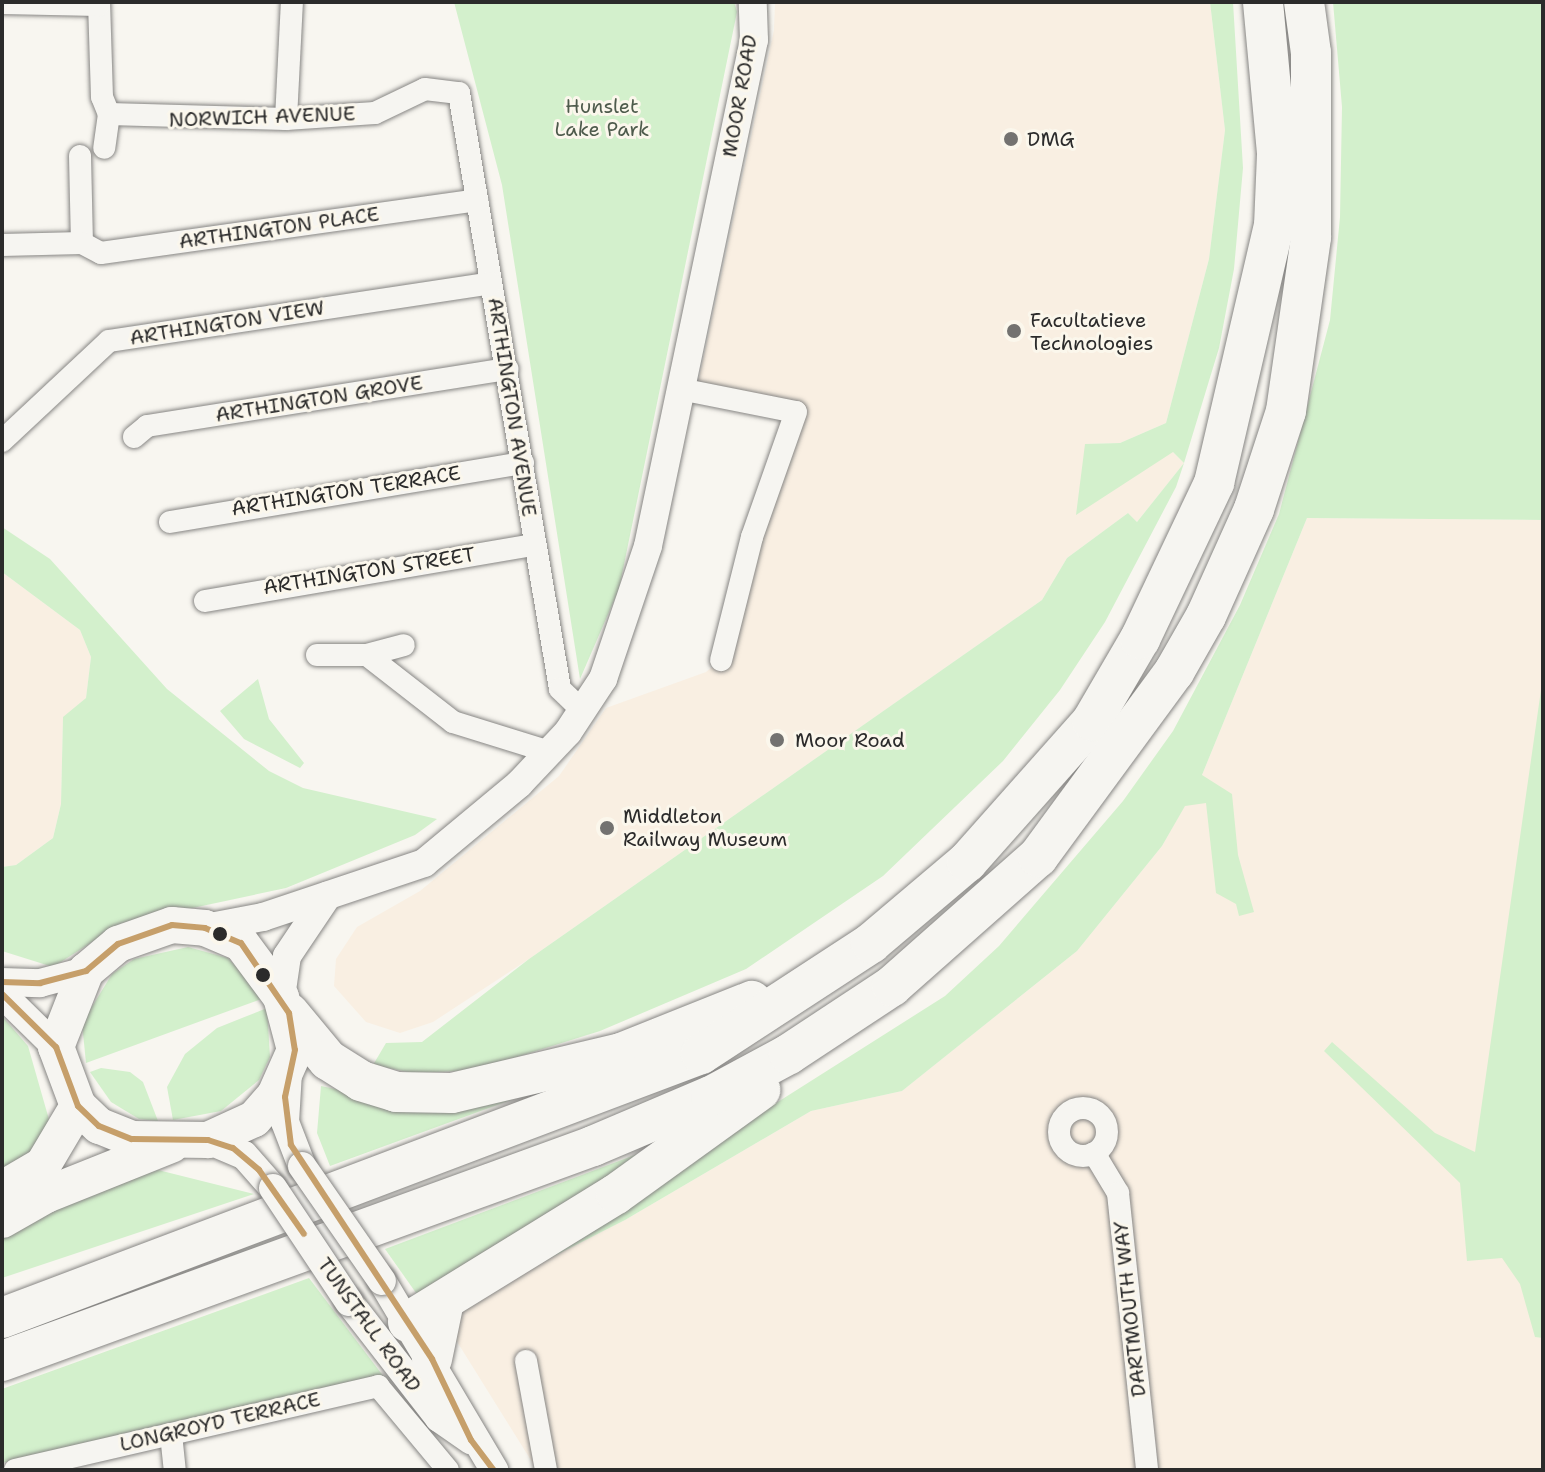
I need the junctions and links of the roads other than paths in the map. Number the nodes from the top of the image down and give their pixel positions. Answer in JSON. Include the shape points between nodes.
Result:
{"nodes":[{"id":1,"x":292,"y":2,"type":"edge"},
{"id":2,"x":753,"y":2,"type":"edge"},
{"id":3,"x":1263,"y":2,"type":"edge"},
{"id":4,"x":1304,"y":2,"type":"edge"},
{"id":5,"x":2,"y":3,"type":"edge"},
{"id":6,"x":99,"y":4,"type":"edge"},
{"id":7,"x":459,"y":93,"type":"joint"},
{"id":8,"x":109,"y":114,"type":"junction"},
{"id":9,"x":286,"y":119,"type":"junction"},
{"id":10,"x":104,"y":148,"type":"dead end"},
{"id":11,"x":80,"y":156,"type":"dead end"},
{"id":12,"x":477,"y":200,"type":"junction"},
{"id":13,"x":82,"y":243,"type":"junction"},
{"id":14,"x":2,"y":245,"type":"edge"},
{"id":15,"x":491,"y":283,"type":"junction"},
{"id":16,"x":508,"y":369,"type":"junction"},
{"id":17,"x":680,"y":389,"type":"junction"},
{"id":18,"x":134,"y":437,"type":"dead end"},
{"id":19,"x":2,"y":441,"type":"edge"},
{"id":20,"x":523,"y":463,"type":"junction"},
{"id":21,"x":170,"y":522,"type":"dead end"},
{"id":22,"x":534,"y":545,"type":"junction"},
{"id":23,"x":205,"y":601,"type":"dead end"},
{"id":24,"x":404,"y":645,"type":"dead end"},
{"id":25,"x":317,"y":655,"type":"dead end"},
{"id":26,"x":367,"y":655,"type":"junction"},
{"id":27,"x":721,"y":660,"type":"dead end"},
{"id":28,"x":583,"y":711,"type":"junction"},
{"id":29,"x":550,"y":752,"type":"junction"},
{"id":30,"x":329,"y":895,"type":"junction"},
{"id":31,"x":205,"y":928,"type":"junction"},
{"id":32,"x":834,"y":969,"type":"junction"},
{"id":33,"x":86,"y":971,"type":"junction"},
{"id":34,"x":2,"y":982,"type":"edge"},
{"id":35,"x":892,"y":986,"type":"junction"},
{"id":36,"x":2,"y":994,"type":"edge"},
{"id":37,"x":285,"y":1005,"type":"junction"},
{"id":38,"x":56,"y":1047,"type":"junction"},
{"id":39,"x":289,"y":1071,"type":"junction"},
{"id":40,"x":78,"y":1106,"type":"junction"},
{"id":41,"x":194,"y":1140,"type":"junction"},
{"id":42,"x":1094,"y":1153,"type":"dead end"},
{"id":43,"x":2,"y":1189,"type":"edge"},
{"id":44,"x":2,"y":1220,"type":"edge"},
{"id":45,"x":226,"y":1233,"type":"junction"},
{"id":46,"x":444,"y":1301,"type":"junction"},
{"id":47,"x":2,"y":1307,"type":"edge"},
{"id":48,"x":2,"y":1318,"type":"edge"},
{"id":49,"x":408,"y":1322,"type":"junction"},
{"id":50,"x":367,"y":1328,"type":"junction"},
{"id":51,"x":432,"y":1359,"type":"junction"},
{"id":52,"x":2,"y":1361,"type":"edge"},
{"id":53,"x":526,"y":1361,"type":"dead end"},
{"id":54,"x":171,"y":1434,"type":"junction"},
{"id":55,"x":471,"y":1440,"type":"junction"},
{"id":56,"x":15,"y":1470,"type":"edge"},
{"id":57,"x":175,"y":1470,"type":"edge"},
{"id":58,"x":448,"y":1470,"type":"edge"},
{"id":59,"x":494,"y":1470,"type":"edge"},
{"id":60,"x":546,"y":1470,"type":"edge"},
{"id":61,"x":1147,"y":1470,"type":"edge"}],
"edges":[{"from":1,"to":9,"type":"street"},
{"from":2,"to":17,"type":"street","name":"MOOR ROAD","via":[[754,40]]},
{"from":3,"to":32,"type":"highway","via":[[1277,153],[1274,226],[1214,483],[1147,626],[1092,721],[967,862]]},
{"from":4,"to":35,"type":"highway","via":[[1312,66],[1311,237],[1286,411],[1254,509],[1174,672],[1094,785],[1038,857],[987,908]]},
{"from":5,"to":6,"type":"street"},
{"from":6,"to":8,"type":"street","via":[[102,97]]},
{"from":7,"to":9,"type":"street","name":"NORWICH AVENUE","via":[[425,89],[375,113]]},
{"from":7,"to":12,"type":"street","name":"ARTHINGTON AVENUE"},
{"from":8,"to":9,"type":"street","name":"NORWICH AVENUE"},
{"from":8,"to":10,"type":"street"},
{"from":11,"to":13,"type":"street"},
{"from":12,"to":13,"type":"street","name":"ARTHINGTON PLACE","via":[[101,253]]},
{"from":12,"to":15,"type":"street","name":"ARTHINGTON AVENUE"},
{"from":13,"to":14,"type":"street","name":"ARTHINGTON PLACE"},
{"from":15,"to":16,"type":"street","name":"ARTHINGTON AVENUE"},
{"from":15,"to":19,"type":"street","name":"ARTHINGTON VIEW","via":[[109,341]]},
{"from":16,"to":18,"type":"street","name":"ARTHINGTON GROVE","via":[[147,426]]},
{"from":16,"to":20,"type":"street","name":"ARTHINGTON AVENUE"},
{"from":17,"to":27,"type":"street","via":[[796,412],[752,537]]},
{"from":17,"to":28,"type":"street","name":"MOOR ROAD","via":[[634,603]]},
{"from":20,"to":21,"type":"street","name":"ARTHINGTON TERRACE"},
{"from":20,"to":22,"type":"street","name":"ARTHINGTON AVENUE"},
{"from":22,"to":23,"type":"street","name":"ARTHINGTON STREET"},
{"from":22,"to":28,"type":"street","name":"ARTHINGTON AVENUE","via":[[560,689]]},
{"from":24,"to":26,"type":"street"},
{"from":25,"to":26,"type":"street"},
{"from":26,"to":29,"type":"street","via":[[453,722]]},
{"from":28,"to":29,"type":"street","name":"MOOR ROAD"},
{"from":29,"to":30,"type":"street","name":"MOOR ROAD","via":[[424,863]]},
{"from":30,"to":31,"type":"street","name":"MOOR ROAD"},
{"from":30,"to":37,"type":"street","via":[[287,956]]},
{"from":31,"to":33,"type":"highway","via":[[159,930],[118,944]]},
{"from":31,"to":37,"type":"highway","via":[[241,943]]},
{"from":32,"to":37,"type":"highway","via":[[621,1053],[452,1093],[396,1092],[361,1081],[328,1060]]},
{"from":32,"to":45,"type":"highway","via":[[701,1054]]},
{"from":33,"to":34,"type":"street","via":[[40,983]]},
{"from":33,"to":38,"type":"highway","via":[[66,1007]]},
{"from":35,"to":46,"type":"highway","via":[[703,1134]]},
{"from":35,"to":52,"type":"highway","via":[[789,1054],[682,1109]]},
{"from":36,"to":38,"type":"street"},
{"from":37,"to":39,"type":"highway","via":[[295,1050]]},
{"from":38,"to":40,"type":"highway"},
{"from":39,"to":41,"type":"highway","via":[[254,1119]]},
{"from":39,"to":49,"type":"street","name":"TUNSTALL ROAD","bridge":true,"via":[[285,1122],[302,1166]]},
{"from":40,"to":41,"type":"highway","via":[[99,1126],[132,1139]]},
{"from":40,"to":43,"type":"highway","via":[[43,1165]]},
{"from":41,"to":44,"type":"highway","via":[[46,1195]]},
{"from":41,"to":50,"type":"street","name":"TUNSTALL ROAD","bridge":true,"via":[[244,1155],[273,1188]]},
{"from":42,"to":61,"type":"street","name":"DARTMOUTH WAY","via":[[1118,1193]]},
{"from":45,"to":47,"type":"highway"},
{"from":45,"to":48,"type":"highway"},
{"from":46,"to":49,"type":"highway"},
{"from":46,"to":51,"type":"highway"},
{"from":49,"to":50,"type":"street"},
{"from":49,"to":51,"type":"street","name":"TUNSTALL ROAD"},
{"from":50,"to":55,"type":"street","name":"TUNSTALL ROAD","via":[[439,1418]]},
{"from":51,"to":55,"type":"street","name":"TUNSTALL ROAD"},
{"from":53,"to":60,"type":"street"},
{"from":54,"to":56,"type":"street","name":"LONGROYD TERRACE"},
{"from":54,"to":57,"type":"street"},
{"from":54,"to":58,"type":"street","name":"LONGROYD TERRACE","via":[[378,1386]]},
{"from":55,"to":59,"type":"street","name":"TUNSTALL ROAD"}]}
